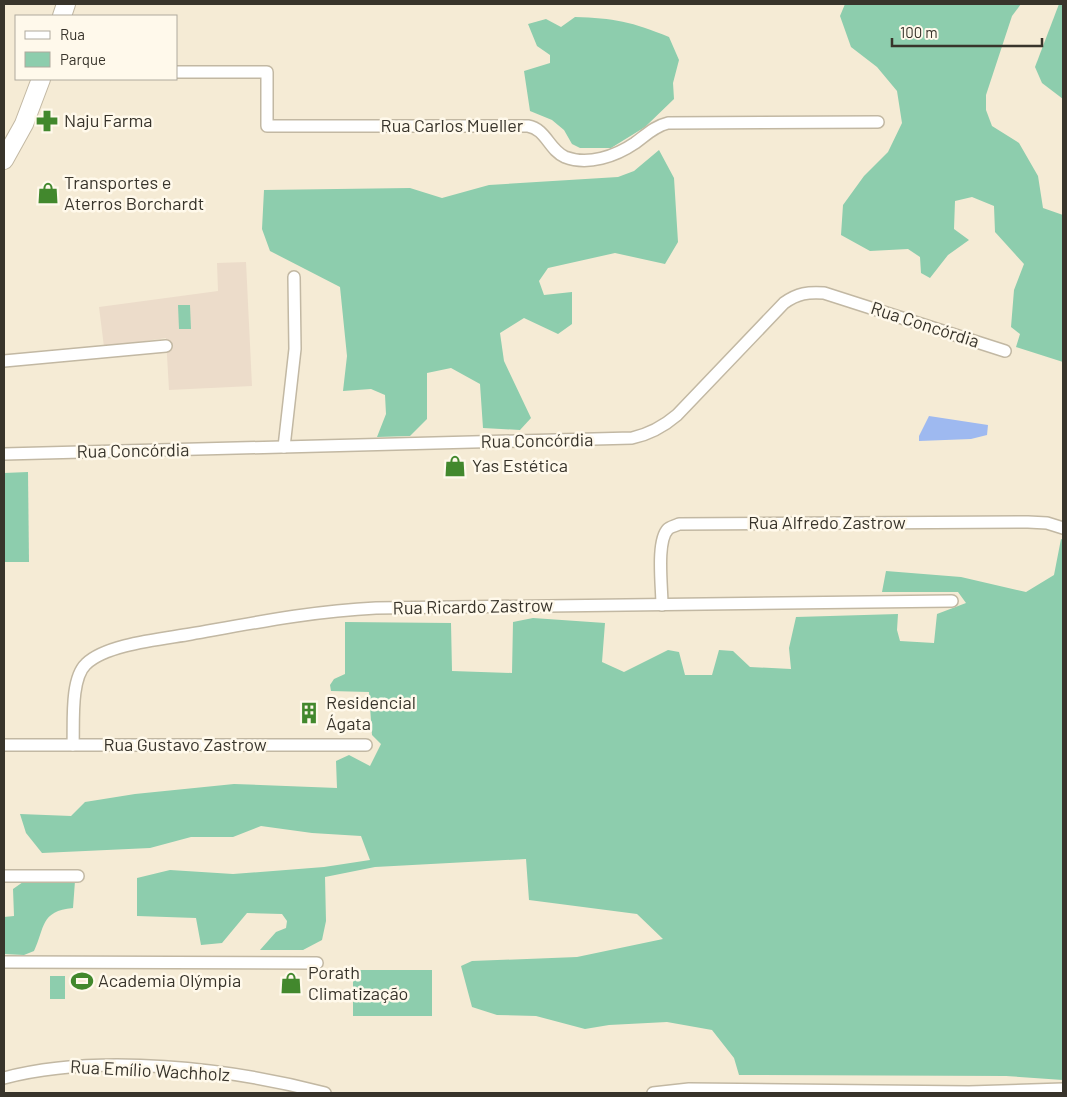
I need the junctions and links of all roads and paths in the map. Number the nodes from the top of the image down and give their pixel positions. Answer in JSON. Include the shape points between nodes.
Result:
{"nodes":[{"id":1,"x":178,"y":72,"type":"edge"},
{"id":2,"x":41,"y":80,"type":"edge"},
{"id":3,"x":878,"y":122,"type":"dead end"},
{"id":4,"x":4,"y":160,"type":"edge"},
{"id":5,"x":294,"y":277,"type":"dead end"},
{"id":6,"x":166,"y":346,"type":"dead end"},
{"id":7,"x":1005,"y":351,"type":"dead end"},
{"id":8,"x":4,"y":361,"type":"edge"},
{"id":9,"x":284,"y":448,"type":"junction"},
{"id":10,"x":4,"y":454,"type":"edge"},
{"id":11,"x":1063,"y":528,"type":"edge"},
{"id":12,"x":952,"y":601,"type":"dead end"},
{"id":13,"x":662,"y":604,"type":"junction"},
{"id":14,"x":4,"y":745,"type":"edge"},
{"id":15,"x":73,"y":745,"type":"junction"},
{"id":16,"x":366,"y":745,"type":"dead end"},
{"id":17,"x":4,"y":876,"type":"edge"},
{"id":18,"x":78,"y":876,"type":"dead end"},
{"id":19,"x":4,"y":962,"type":"edge"},
{"id":20,"x":317,"y":962,"type":"dead end"},
{"id":21,"x":4,"y":1078,"type":"edge"},
{"id":22,"x":1063,"y":1089,"type":"edge"},
{"id":23,"x":325,"y":1093,"type":"edge"},
{"id":24,"x":653,"y":1093,"type":"edge"}],
"edges":[{"from":1,"to":3,"type":"street","name":"Rua Carlos Mueller","via":[[267,72],[268,126],[528,126],[540,130],[559,153],[583,160],[610,156],[668,123]]},
{"from":2,"to":4,"type":"main road","via":[[24,124]]},
{"from":5,"to":9,"type":"street","via":[[295,348]]},
{"from":6,"to":8,"type":"street"},
{"from":7,"to":9,"type":"street","name":"Rua Concórdia","via":[[824,293],[810,292],[798,294],[784,303],[677,415],[661,428],[645,435],[613,440]]},
{"from":9,"to":10,"type":"street","name":"Rua Concórdia"},
{"from":11,"to":13,"type":"street","name":"Rua Alfredo Zastrow","via":[[1028,522],[679,524],[669,528],[661,546]]},
{"from":12,"to":13,"type":"street","name":"Rua Ricardo Zastrow"},
{"from":13,"to":15,"type":"street","name":"Rua Ricardo Zastrow","via":[[343,610],[138,644],[97,656],[78,674]]},
{"from":14,"to":15,"type":"street","name":"Rua Gustavo Zastrow"},
{"from":15,"to":16,"type":"street","name":"Rua Gustavo Zastrow"},
{"from":17,"to":18,"type":"street"},
{"from":19,"to":20,"type":"street"},
{"from":21,"to":23,"type":"street","name":"Rua Emílio Wachholz","via":[[68,1066],[166,1068],[244,1076]]},
{"from":22,"to":24,"type":"street","via":[[977,1092],[688,1089]]}]}
